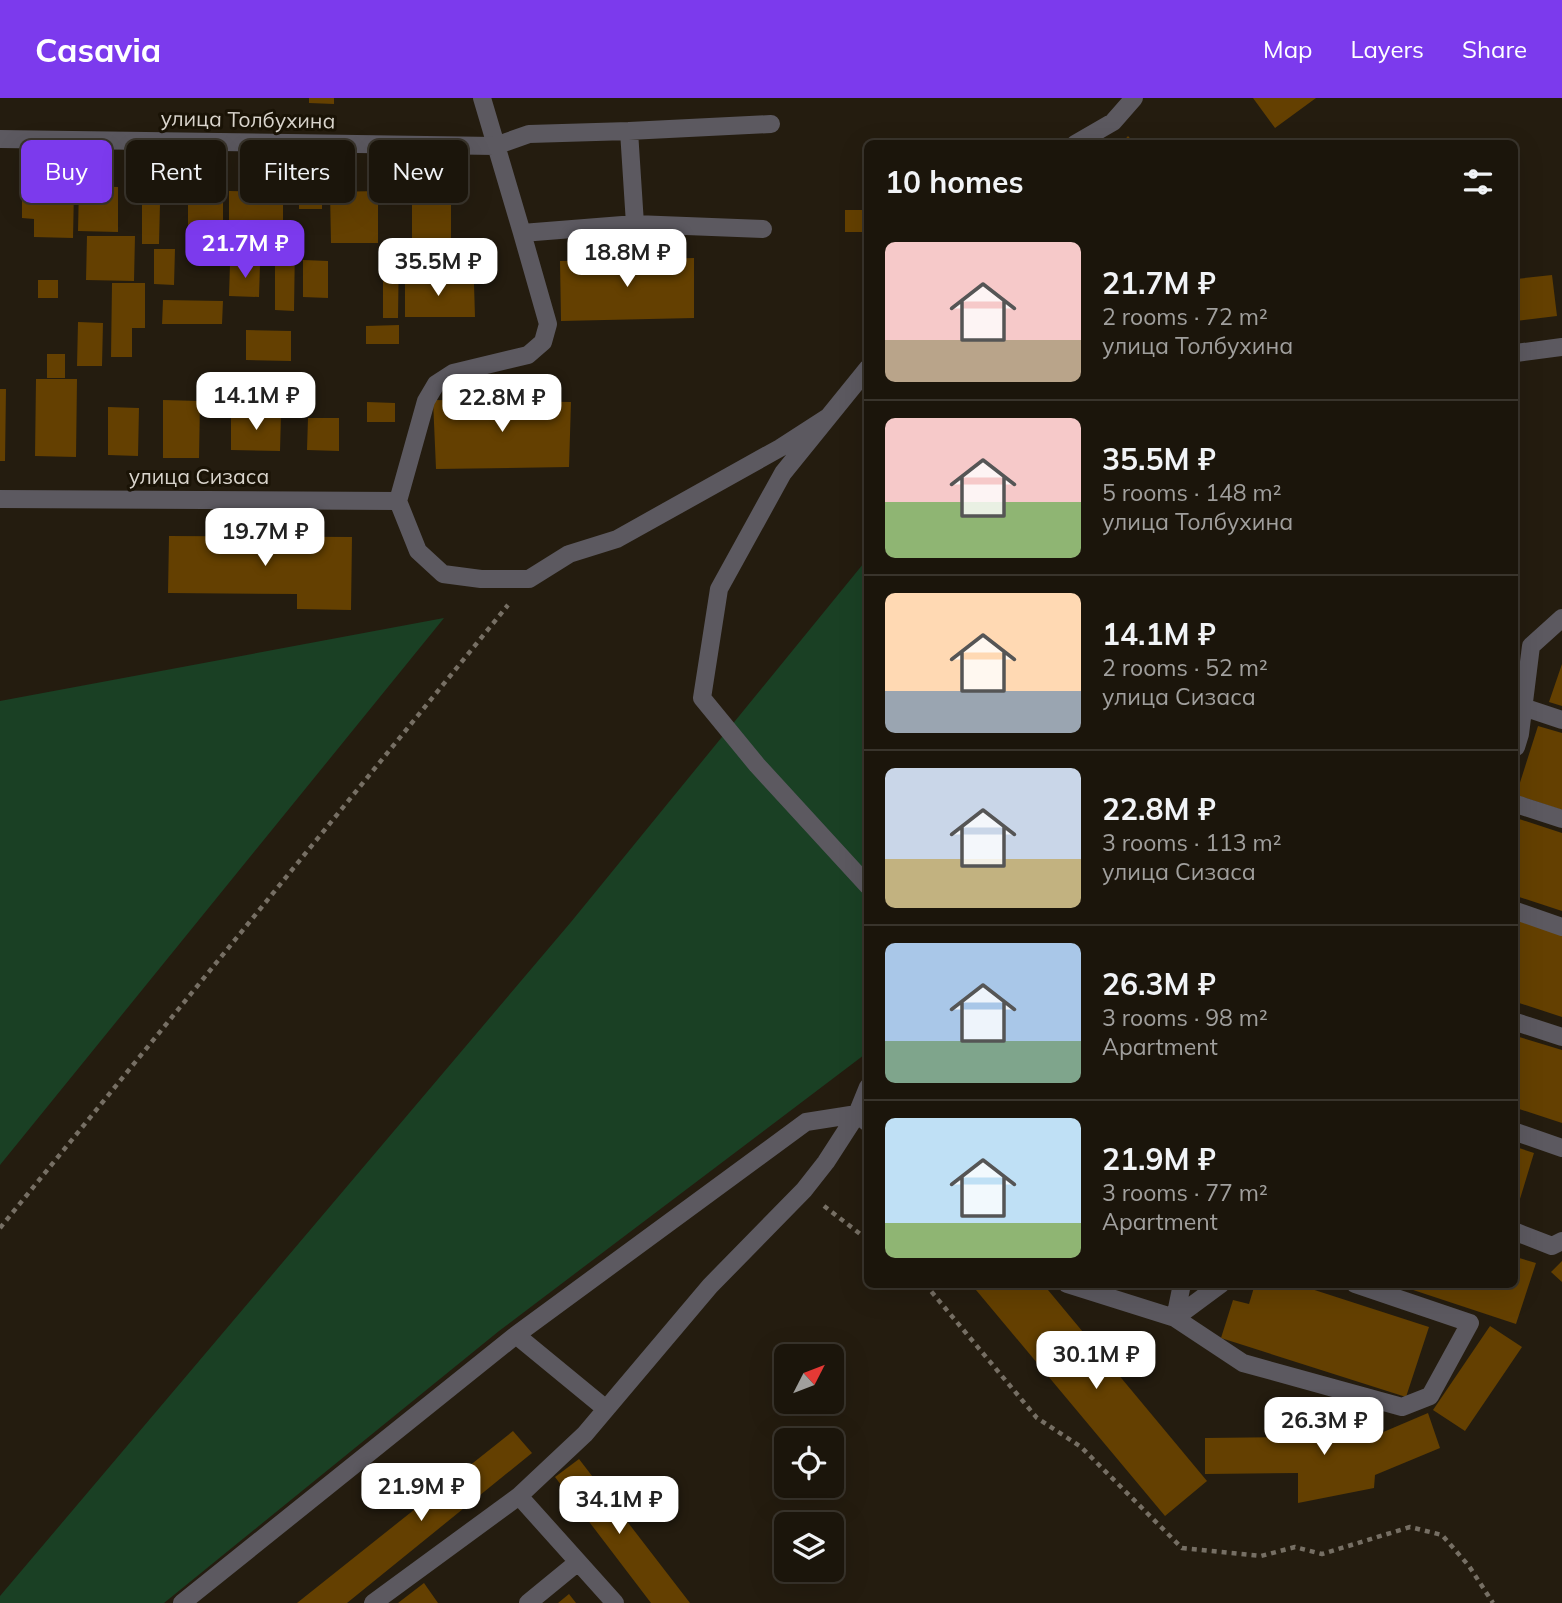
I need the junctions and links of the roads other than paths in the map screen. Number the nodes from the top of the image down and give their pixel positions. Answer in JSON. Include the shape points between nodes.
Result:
{"nodes":[{"id":1,"x":482,"y":98,"type":"edge"},
{"id":2,"x":1134,"y":98,"type":"edge"},
{"id":3,"x":771,"y":124,"type":"dead end"},
{"id":4,"x":629,"y":131,"type":"junction"},
{"id":5,"x":0,"y":139,"type":"edge"},
{"id":6,"x":1082,"y":140,"type":"edge"},
{"id":7,"x":495,"y":146,"type":"junction"},
{"id":8,"x":635,"y":224,"type":"junction"},
{"id":9,"x":763,"y":229,"type":"dead end"},
{"id":10,"x":522,"y":233,"type":"junction"},
{"id":11,"x":1562,"y":347,"type":"edge"},
{"id":12,"x":1518,"y":353,"type":"edge"},
{"id":13,"x":864,"y":373,"type":"edge"},
{"id":14,"x":828,"y":417,"type":"junction"},
{"id":15,"x":0,"y":499,"type":"edge"},
{"id":16,"x":398,"y":501,"type":"junction"},
{"id":17,"x":1562,"y":618,"type":"edge"},
{"id":18,"x":1523,"y":646,"type":"edge"},
{"id":19,"x":1523,"y":707,"type":"junction"},
{"id":20,"x":1562,"y":720,"type":"edge"},
{"id":21,"x":1518,"y":733,"type":"edge"},
{"id":22,"x":1518,"y":805,"type":"edge"},
{"id":23,"x":1562,"y":819,"type":"edge"},
{"id":24,"x":864,"y":882,"type":"edge"},
{"id":25,"x":1518,"y":912,"type":"edge"},
{"id":26,"x":1562,"y":927,"type":"edge"},
{"id":27,"x":1518,"y":1023,"type":"edge"},
{"id":28,"x":1562,"y":1037,"type":"edge"},
{"id":29,"x":862,"y":1118,"type":"edge"},
{"id":30,"x":1518,"y":1133,"type":"edge"},
{"id":31,"x":1562,"y":1148,"type":"edge"},
{"id":32,"x":1518,"y":1233,"type":"edge"},
{"id":33,"x":1562,"y":1241,"type":"edge"},
{"id":34,"x":1080,"y":1288,"type":"edge"},
{"id":35,"x":1181,"y":1288,"type":"edge"},
{"id":36,"x":1216,"y":1288,"type":"edge"},
{"id":37,"x":1367,"y":1288,"type":"edge"},
{"id":38,"x":1175,"y":1318,"type":"junction"},
{"id":39,"x":516,"y":1335,"type":"junction"},
{"id":40,"x":606,"y":1409,"type":"junction"},
{"id":41,"x":519,"y":1496,"type":"junction"},
{"id":42,"x":578,"y":1562,"type":"junction"},
{"id":43,"x":182,"y":1603,"type":"edge"},
{"id":44,"x":373,"y":1603,"type":"edge"},
{"id":45,"x":528,"y":1603,"type":"edge"},
{"id":46,"x":615,"y":1603,"type":"edge"}],
"edges":[{"from":1,"to":7,"type":"street"},
{"from":2,"to":6,"type":"street","via":[[1113,122]]},
{"from":3,"to":4,"type":"street"},
{"from":4,"to":7,"type":"street","via":[[529,134]]},
{"from":4,"to":8,"type":"street"},
{"from":5,"to":7,"type":"street","name":"улица Толбухина"},
{"from":7,"to":10,"type":"street"},
{"from":8,"to":9,"type":"street"},
{"from":8,"to":10,"type":"street"},
{"from":10,"to":16,"type":"street","via":[[548,324],[543,342],[528,355],[453,373],[436,384],[426,401]]},
{"from":11,"to":12,"type":"street"},
{"from":13,"to":14,"type":"street"},
{"from":14,"to":16,"type":"street","via":[[617,539],[569,554],[529,579],[443,574],[418,551]]},
{"from":14,"to":24,"type":"street","via":[[783,473],[719,589],[702,698]]},
{"from":15,"to":16,"type":"street","name":"улица Сизаса"},
{"from":17,"to":18,"type":"street"},
{"from":18,"to":19,"type":"street"},
{"from":19,"to":20,"type":"street"},
{"from":19,"to":21,"type":"street"},
{"from":22,"to":23,"type":"street"},
{"from":25,"to":26,"type":"street"},
{"from":27,"to":28,"type":"street"},
{"from":29,"to":39,"type":"street","via":[[806,1122]]},
{"from":29,"to":40,"type":"street","via":[[804,1190],[710,1286]]},
{"from":30,"to":31,"type":"street"},
{"from":32,"to":33,"type":"street","via":[[1552,1246]]},
{"from":34,"to":38,"type":"street"},
{"from":35,"to":38,"type":"street"},
{"from":36,"to":38,"type":"street"},
{"from":37,"to":38,"type":"street","via":[[1470,1323],[1430,1395],[1402,1407],[1243,1363]]},
{"from":39,"to":40,"type":"street"},
{"from":39,"to":43,"type":"street"},
{"from":40,"to":41,"type":"street"},
{"from":41,"to":42,"type":"street"},
{"from":41,"to":44,"type":"street"},
{"from":42,"to":45,"type":"street"},
{"from":42,"to":46,"type":"street"}]}
